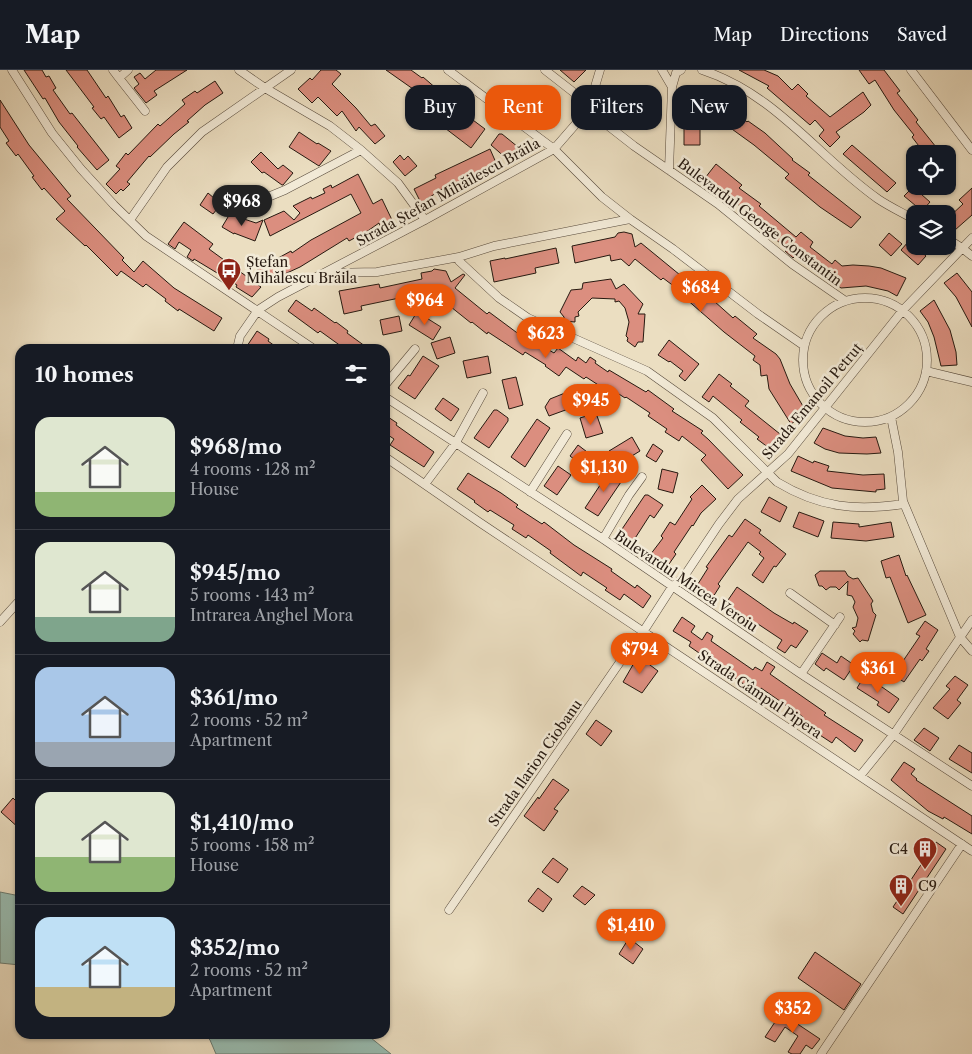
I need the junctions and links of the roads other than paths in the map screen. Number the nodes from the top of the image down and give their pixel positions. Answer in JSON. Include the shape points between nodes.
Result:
{"nodes":[{"id":1,"x":12,"y":70,"type":"edge"},
{"id":2,"x":112,"y":70,"type":"edge"},
{"id":3,"x":128,"y":70,"type":"edge"},
{"id":4,"x":239,"y":70,"type":"edge"},
{"id":5,"x":291,"y":70,"type":"edge"},
{"id":6,"x":448,"y":70,"type":"edge"},
{"id":7,"x":545,"y":70,"type":"edge"},
{"id":8,"x":600,"y":70,"type":"edge"},
{"id":9,"x":662,"y":70,"type":"edge"},
{"id":10,"x":682,"y":70,"type":"edge"},
{"id":11,"x":702,"y":70,"type":"edge"},
{"id":12,"x":912,"y":70,"type":"edge"},
{"id":13,"x":119,"y":78,"type":"junction"},
{"id":14,"x":596,"y":85,"type":"edge"},
{"id":15,"x":673,"y":85,"type":"edge"},
{"id":16,"x":672,"y":87,"type":"joint"},
{"id":17,"x":265,"y":88,"type":"junction"},
{"id":18,"x":571,"y":90,"type":"edge"},
{"id":19,"x":145,"y":111,"type":"dead end"},
{"id":20,"x":571,"y":130,"type":"edge"},
{"id":21,"x":614,"y":130,"type":"edge"},
{"id":22,"x":554,"y":149,"type":"junction"},
{"id":23,"x":361,"y":150,"type":"junction"},
{"id":24,"x":972,"y":150,"type":"edge"},
{"id":25,"x":669,"y":170,"type":"junction"},
{"id":26,"x":254,"y":196,"type":"dead end"},
{"id":27,"x":906,"y":215,"type":"edge"},
{"id":28,"x":630,"y":219,"type":"junction"},
{"id":29,"x":130,"y":220,"type":"junction"},
{"id":30,"x":425,"y":220,"type":"junction"},
{"id":31,"x":972,"y":238,"type":"edge"},
{"id":32,"x":956,"y":244,"type":"edge"},
{"id":33,"x":962,"y":248,"type":"junction"},
{"id":34,"x":972,"y":256,"type":"edge"},
{"id":35,"x":459,"y":257,"type":"junction"},
{"id":36,"x":324,"y":273,"type":"junction"},
{"id":37,"x":844,"y":300,"type":"junction"},
{"id":38,"x":258,"y":310,"type":"junction"},
{"id":39,"x":903,"y":310,"type":"junction"},
{"id":40,"x":238,"y":344,"type":"edge"},
{"id":41,"x":307,"y":344,"type":"edge"},
{"id":42,"x":804,"y":345,"type":"junction"},
{"id":43,"x":415,"y":349,"type":"dead end"},
{"id":44,"x":926,"y":371,"type":"junction"},
{"id":45,"x":390,"y":379,"type":"edge"},
{"id":46,"x":972,"y":382,"type":"edge"},
{"id":47,"x":483,"y":393,"type":"dead end"},
{"id":48,"x":390,"y":400,"type":"edge"},
{"id":49,"x":825,"y":408,"type":"junction"},
{"id":50,"x":891,"y":417,"type":"junction"},
{"id":51,"x":567,"y":434,"type":"dead end"},
{"id":52,"x":456,"y":444,"type":"junction"},
{"id":53,"x":390,"y":460,"type":"edge"},
{"id":54,"x":768,"y":472,"type":"junction"},
{"id":55,"x":642,"y":477,"type":"dead end"},
{"id":56,"x":425,"y":484,"type":"junction"},
{"id":57,"x":530,"y":492,"type":"junction"},
{"id":58,"x":904,"y":504,"type":"junction"},
{"id":59,"x":603,"y":539,"type":"junction"},
{"id":60,"x":672,"y":587,"type":"junction"},
{"id":61,"x":790,"y":593,"type":"dead end"},
{"id":62,"x":15,"y":606,"type":"edge"},
{"id":63,"x":840,"y":617,"type":"dead end"},
{"id":64,"x":972,"y":620,"type":"edge"},
{"id":65,"x":0,"y":622,"type":"edge"},
{"id":66,"x":835,"y":625,"type":"junction"},
{"id":67,"x":643,"y":632,"type":"junction"},
{"id":68,"x":960,"y":637,"type":"junction"},
{"id":69,"x":972,"y":651,"type":"edge"},
{"id":70,"x":801,"y":674,"type":"junction"},
{"id":71,"x":894,"y":734,"type":"junction"},
{"id":72,"x":860,"y":776,"type":"junction"},
{"id":73,"x":972,"y":786,"type":"edge"},
{"id":74,"x":962,"y":844,"type":"junction"},
{"id":75,"x":972,"y":851,"type":"edge"},
{"id":76,"x":449,"y":910,"type":"dead end"},
{"id":77,"x":821,"y":1054,"type":"edge"}],
"edges":[{"from":1,"to":29,"type":"street","via":[[52,133]]},
{"from":2,"to":13,"type":"street"},
{"from":3,"to":13,"type":"street"},
{"from":4,"to":17,"type":"street"},
{"from":5,"to":17,"type":"street"},
{"from":6,"to":22,"type":"street"},
{"from":7,"to":18,"type":"street","name":"Bulevardul George Constantin"},
{"from":8,"to":14,"type":"street","name":"Strada Ștefan Mihăilescu Brăila"},
{"from":9,"to":16,"type":"street"},
{"from":10,"to":15,"type":"street","via":[[676,73]]},
{"from":11,"to":27,"type":"street","via":[[723,77],[768,104],[878,199]]},
{"from":12,"to":24,"type":"street"},
{"from":13,"to":19,"type":"street"},
{"from":16,"to":25,"type":"street"},
{"from":17,"to":23,"type":"street","via":[[330,126]]},
{"from":17,"to":29,"type":"street","via":[[202,132],[167,167]]},
{"from":20,"to":22,"type":"street","name":"Strada Ștefan Mihăilescu Brăila"},
{"from":21,"to":25,"type":"street","name":"Bulevardul George Constantin"},
{"from":22,"to":28,"type":"street","via":[[602,197]]},
{"from":22,"to":30,"type":"street","name":"Strada Ștefan Mihăilescu Brăila"},
{"from":23,"to":26,"type":"street","via":[[285,190],[268,197]]},
{"from":23,"to":30,"type":"street","via":[[398,184]]},
{"from":25,"to":37,"type":"street","name":"Bulevardul George Constantin"},
{"from":28,"to":35,"type":"street","via":[[494,246]]},
{"from":28,"to":42,"type":"street"},
{"from":29,"to":38,"type":"street","via":[[167,251]]},
{"from":30,"to":36,"type":"street","name":"Strada Ștefan Mihăilescu Brăila"},
{"from":31,"to":33,"type":"street","name":"Strada Emanoil Petruț"},
{"from":32,"to":33,"type":"street"},
{"from":33,"to":34,"type":"street"},
{"from":33,"to":39,"type":"street","name":"Strada Emanoil Petruț"},
{"from":35,"to":36,"type":"street","via":[[377,272]]},
{"from":35,"to":54,"type":"street","via":[[459,261],[499,298],[528,318],[647,371],[713,418]]},
{"from":36,"to":38,"type":"street","name":"Strada Ștefan Mihăilescu Brăila"},
{"from":37,"to":39,"type":"street","via":[[881,299]]},
{"from":37,"to":42,"type":"street","via":[[826,310],[812,326]]},
{"from":38,"to":40,"type":"street","name":"Strada Ștefan Mihăilescu Brăila"},
{"from":38,"to":41,"type":"street"},
{"from":39,"to":44,"type":"street","via":[[915,322],[923,338],[927,354]]},
{"from":39,"to":49,"type":"street","name":"Strada Emanoil Petruț"},
{"from":42,"to":49,"type":"street","via":[[805,380],[813,396]]},
{"from":43,"to":45,"type":"street"},
{"from":44,"to":46,"type":"street"},
{"from":44,"to":50,"type":"street","via":[[914,398]]},
{"from":47,"to":52,"type":"street"},
{"from":48,"to":52,"type":"street","name":"Bulevardul Mircea Veroiu"},
{"from":49,"to":50,"type":"street","via":[[857,422]]},
{"from":49,"to":54,"type":"street","name":"Strada Emanoil Petruț","via":[[788,454]]},
{"from":50,"to":58,"type":"street"},
{"from":51,"to":57,"type":"street"},
{"from":52,"to":56,"type":"street"},
{"from":52,"to":57,"type":"street","name":"Bulevardul Mircea Veroiu"},
{"from":53,"to":56,"type":"street","name":"Strada Câmpul Pipera"},
{"from":54,"to":58,"type":"street","via":[[787,488],[839,507]]},
{"from":54,"to":60,"type":"street","name":"Strada Emanoil Petruț","via":[[738,499],[682,578]]},
{"from":55,"to":59,"type":"street"},
{"from":56,"to":67,"type":"street","name":"Strada Câmpul Pipera"},
{"from":57,"to":59,"type":"street","name":"Bulevardul Mircea Veroiu"},
{"from":58,"to":68,"type":"street"},
{"from":59,"to":60,"type":"street","name":"Bulevardul Mircea Veroiu"},
{"from":60,"to":67,"type":"street","name":"Strada Emanoil Petruț"},
{"from":60,"to":70,"type":"street","name":"Bulevardul Mircea Veroiu"},
{"from":61,"to":66,"type":"street"},
{"from":62,"to":65,"type":"street"},
{"from":63,"to":66,"type":"street"},
{"from":64,"to":68,"type":"street"},
{"from":66,"to":70,"type":"street"},
{"from":67,"to":72,"type":"street","name":"Strada Câmpul Pipera"},
{"from":67,"to":76,"type":"street","name":"Strada Ilarion Ciobanu"},
{"from":68,"to":69,"type":"street"},
{"from":68,"to":71,"type":"street"},
{"from":70,"to":71,"type":"street","name":"Bulevardul Mircea Veroiu"},
{"from":71,"to":72,"type":"street"},
{"from":71,"to":73,"type":"street","name":"Bulevardul Mircea Veroiu"},
{"from":72,"to":74,"type":"street","name":"Strada Câmpul Pipera"},
{"from":74,"to":75,"type":"street","name":"Strada Câmpul Pipera"},
{"from":74,"to":77,"type":"street"}]}
